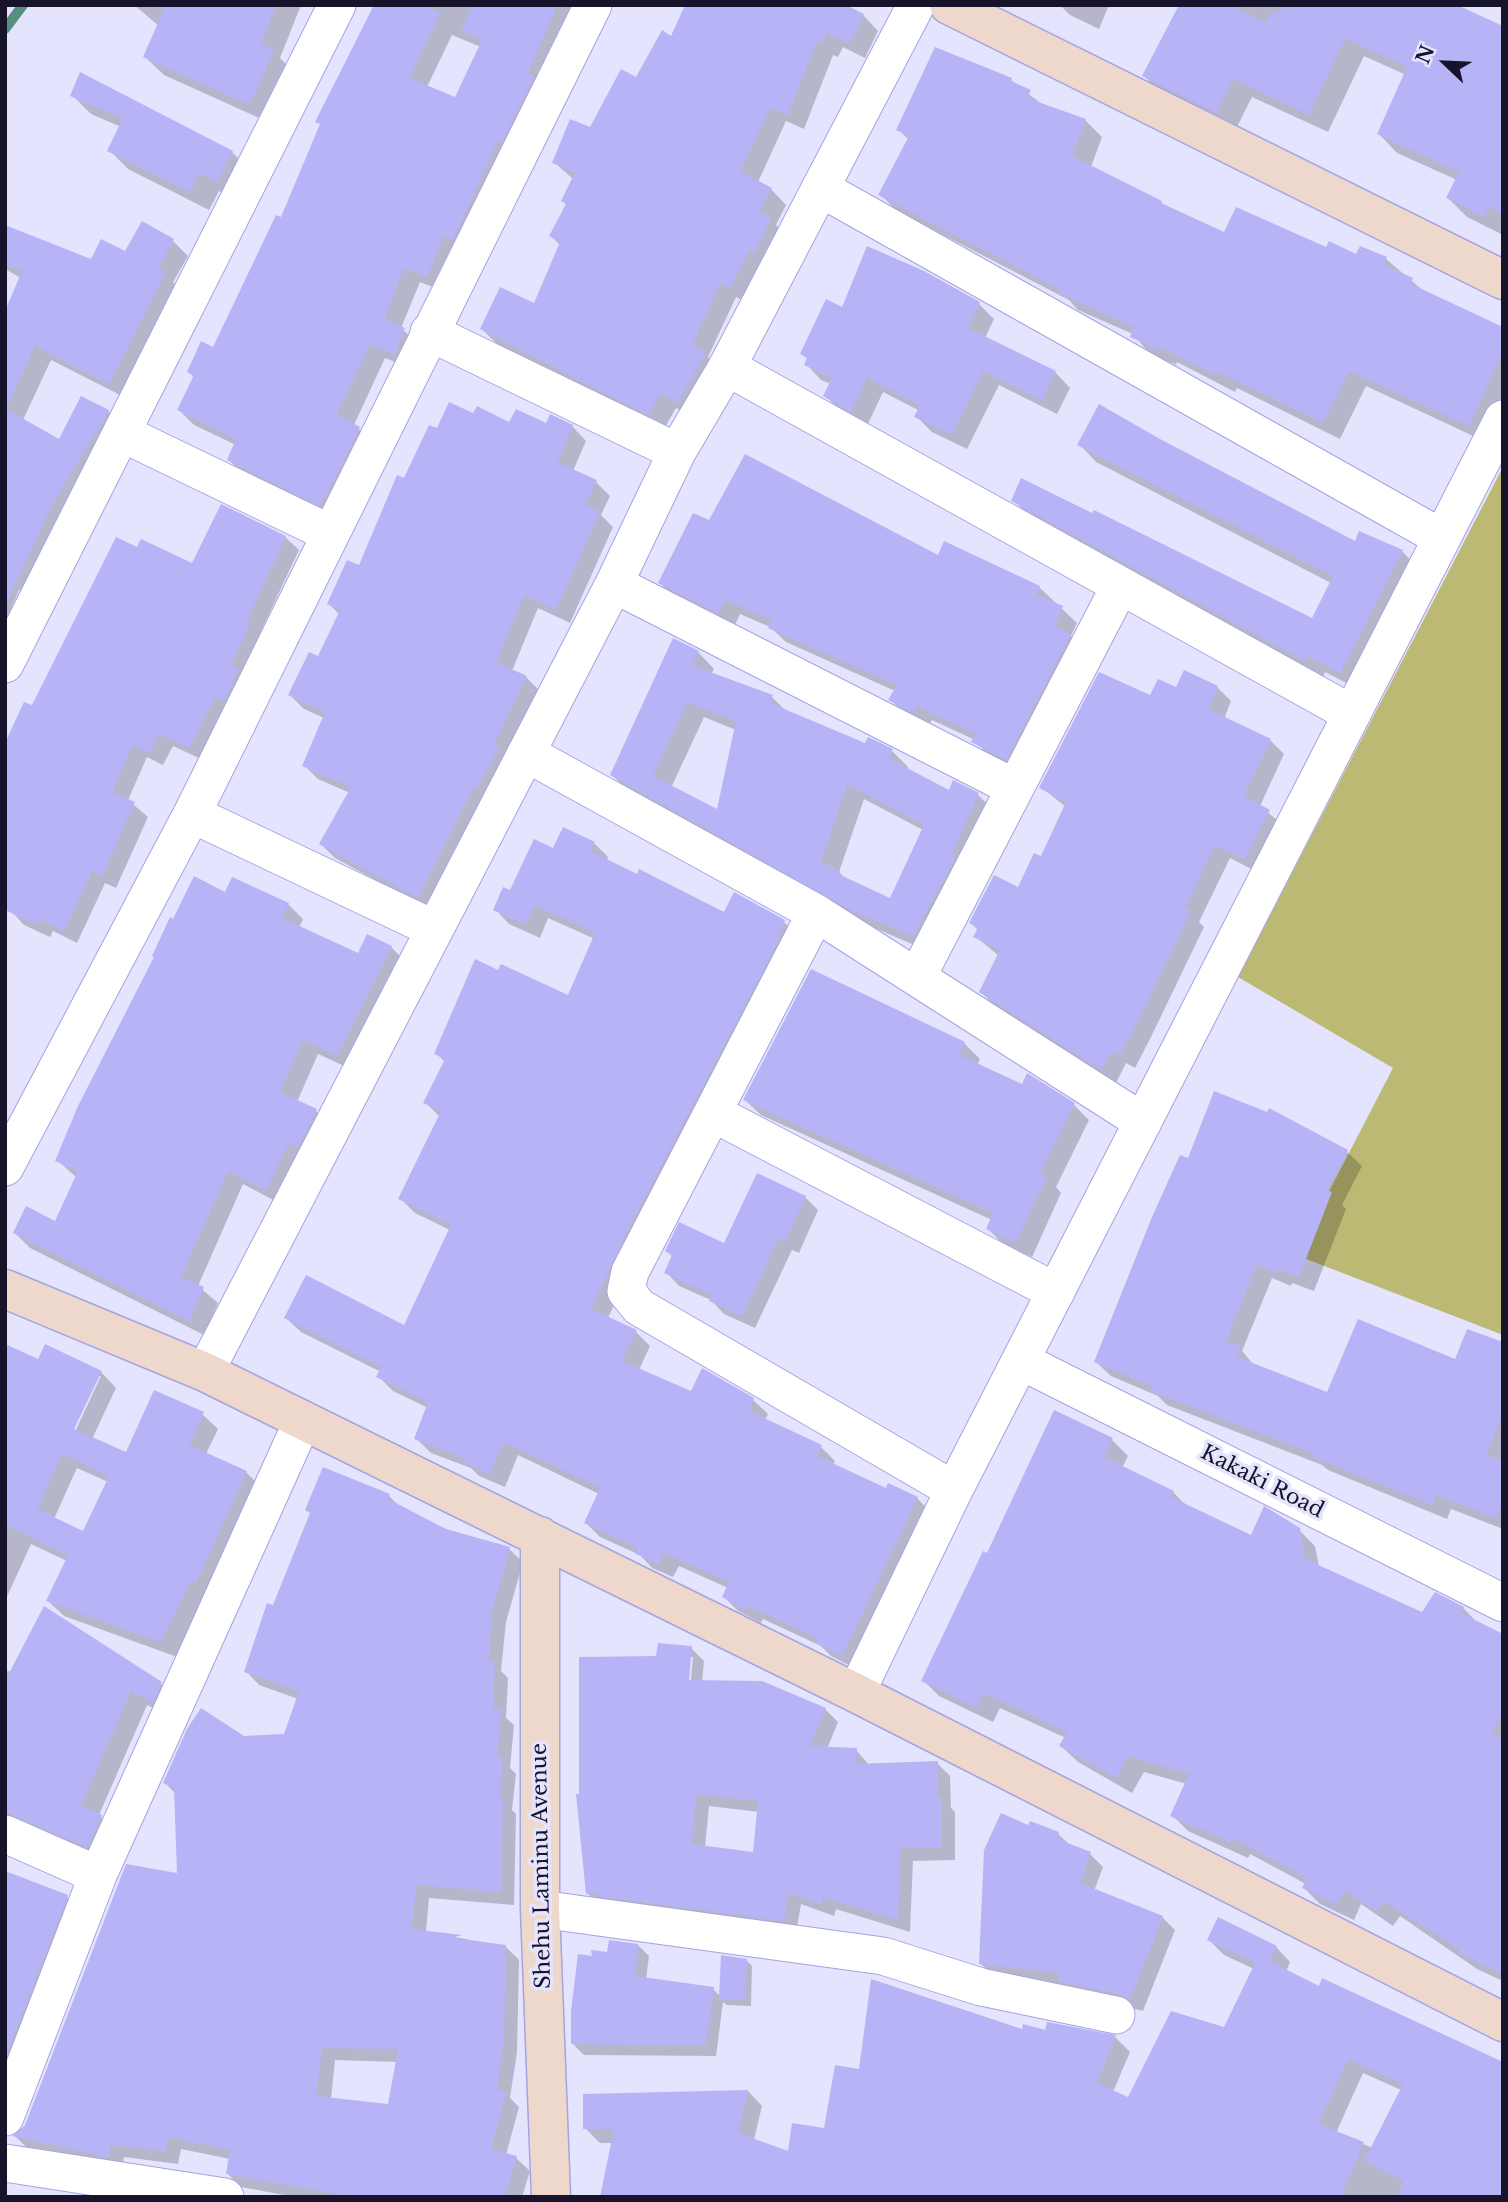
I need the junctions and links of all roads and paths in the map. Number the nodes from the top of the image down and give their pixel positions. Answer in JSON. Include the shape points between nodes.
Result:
{"nodes":[{"id":1,"x":337,"y":5,"type":"edge"},
{"id":2,"x":593,"y":5,"type":"edge"},
{"id":3,"x":916,"y":5,"type":"edge"},
{"id":4,"x":949,"y":5,"type":"edge"},
{"id":5,"x":820,"y":188,"type":"junction"},
{"id":6,"x":1503,"y":280,"type":"edge"},
{"id":7,"x":429,"y":332,"type":"junction"},
{"id":8,"x":727,"y":368,"type":"junction"},
{"id":9,"x":1503,"y":419,"type":"edge"},
{"id":10,"x":122,"y":433,"type":"junction"},
{"id":11,"x":677,"y":452,"type":"junction"},
{"id":12,"x":329,"y":533,"type":"junction"},
{"id":13,"x":1442,"y":538,"type":"junction"},
{"id":14,"x":614,"y":584,"type":"junction"},
{"id":15,"x":1120,"y":586,"type":"junction"},
{"id":16,"x":5,"y":664,"type":"edge"},
{"id":17,"x":1352,"y":714,"type":"junction"},
{"id":18,"x":526,"y":753,"type":"junction"},
{"id":19,"x":1015,"y":788,"type":"junction"},
{"id":20,"x":192,"y":814,"type":"junction"},
{"id":21,"x":817,"y":913,"type":"junction"},
{"id":22,"x":434,"y":929,"type":"junction"},
{"id":23,"x":917,"y":977,"type":"junction"},
{"id":24,"x":713,"y":1113,"type":"junction"},
{"id":25,"x":1143,"y":1122,"type":"junction"},
{"id":26,"x":5,"y":1167,"type":"edge"},
{"id":27,"x":5,"y":1289,"type":"edge"},
{"id":28,"x":1056,"y":1292,"type":"junction"},
{"id":29,"x":1021,"y":1361,"type":"junction"},
{"id":30,"x":205,"y":1371,"type":"junction"},
{"id":31,"x":303,"y":1420,"type":"junction"},
{"id":32,"x":954,"y":1490,"type":"junction"},
{"id":33,"x":540,"y":1536,"type":"junction"},
{"id":34,"x":1503,"y":1603,"type":"edge"},
{"id":35,"x":856,"y":1693,"type":"junction"},
{"id":36,"x":5,"y":1834,"type":"edge"},
{"id":37,"x":98,"y":1875,"type":"junction"},
{"id":38,"x":540,"y":1909,"type":"junction"},
{"id":39,"x":1115,"y":2015,"type":"dead end"},
{"id":40,"x":1503,"y":2022,"type":"edge"},
{"id":41,"x":5,"y":2117,"type":"edge"},
{"id":42,"x":5,"y":2163,"type":"edge"},
{"id":43,"x":225,"y":2197,"type":"edge"},
{"id":44,"x":551,"y":2197,"type":"edge"}],
"edges":[{"from":1,"to":10,"type":"street"},
{"from":2,"to":7,"type":"street"},
{"from":3,"to":5,"type":"street"},
{"from":4,"to":6,"type":"street"},
{"from":5,"to":8,"type":"street"},
{"from":5,"to":13,"type":"street"},
{"from":7,"to":11,"type":"street"},
{"from":7,"to":12,"type":"street"},
{"from":8,"to":11,"type":"street"},
{"from":8,"to":15,"type":"street"},
{"from":9,"to":13,"type":"street"},
{"from":10,"to":12,"type":"street"},
{"from":10,"to":16,"type":"street"},
{"from":11,"to":14,"type":"street"},
{"from":12,"to":20,"type":"street"},
{"from":13,"to":17,"type":"street"},
{"from":14,"to":18,"type":"street"},
{"from":14,"to":19,"type":"street"},
{"from":15,"to":17,"type":"street"},
{"from":15,"to":19,"type":"street"},
{"from":17,"to":25,"type":"street"},
{"from":18,"to":21,"type":"street"},
{"from":18,"to":22,"type":"street"},
{"from":19,"to":23,"type":"street"},
{"from":20,"to":22,"type":"street"},
{"from":20,"to":26,"type":"street"},
{"from":21,"to":23,"type":"street"},
{"from":21,"to":24,"type":"street"},
{"from":22,"to":30,"type":"street"},
{"from":23,"to":25,"type":"street"},
{"from":24,"to":28,"type":"street"},
{"from":24,"to":32,"type":"street","via":[[630,1272],[626,1292],[639,1307]]},
{"from":25,"to":28,"type":"street"},
{"from":27,"to":30,"type":"street"},
{"from":28,"to":29,"type":"street"},
{"from":29,"to":32,"type":"street"},
{"from":29,"to":34,"type":"street","name":"Kakaki Road"},
{"from":30,"to":31,"type":"street"},
{"from":31,"to":33,"type":"street"},
{"from":31,"to":37,"type":"street"},
{"from":32,"to":35,"type":"street"},
{"from":33,"to":35,"type":"street"},
{"from":33,"to":38,"type":"street","name":"Shehu Laminu Avenue"},
{"from":35,"to":40,"type":"street"},
{"from":36,"to":37,"type":"street"},
{"from":37,"to":41,"type":"street"},
{"from":38,"to":39,"type":"street","via":[[883,1956],[981,1987]]},
{"from":38,"to":44,"type":"street","name":"Shehu Laminu Avenue"},
{"from":42,"to":43,"type":"street"}]}
